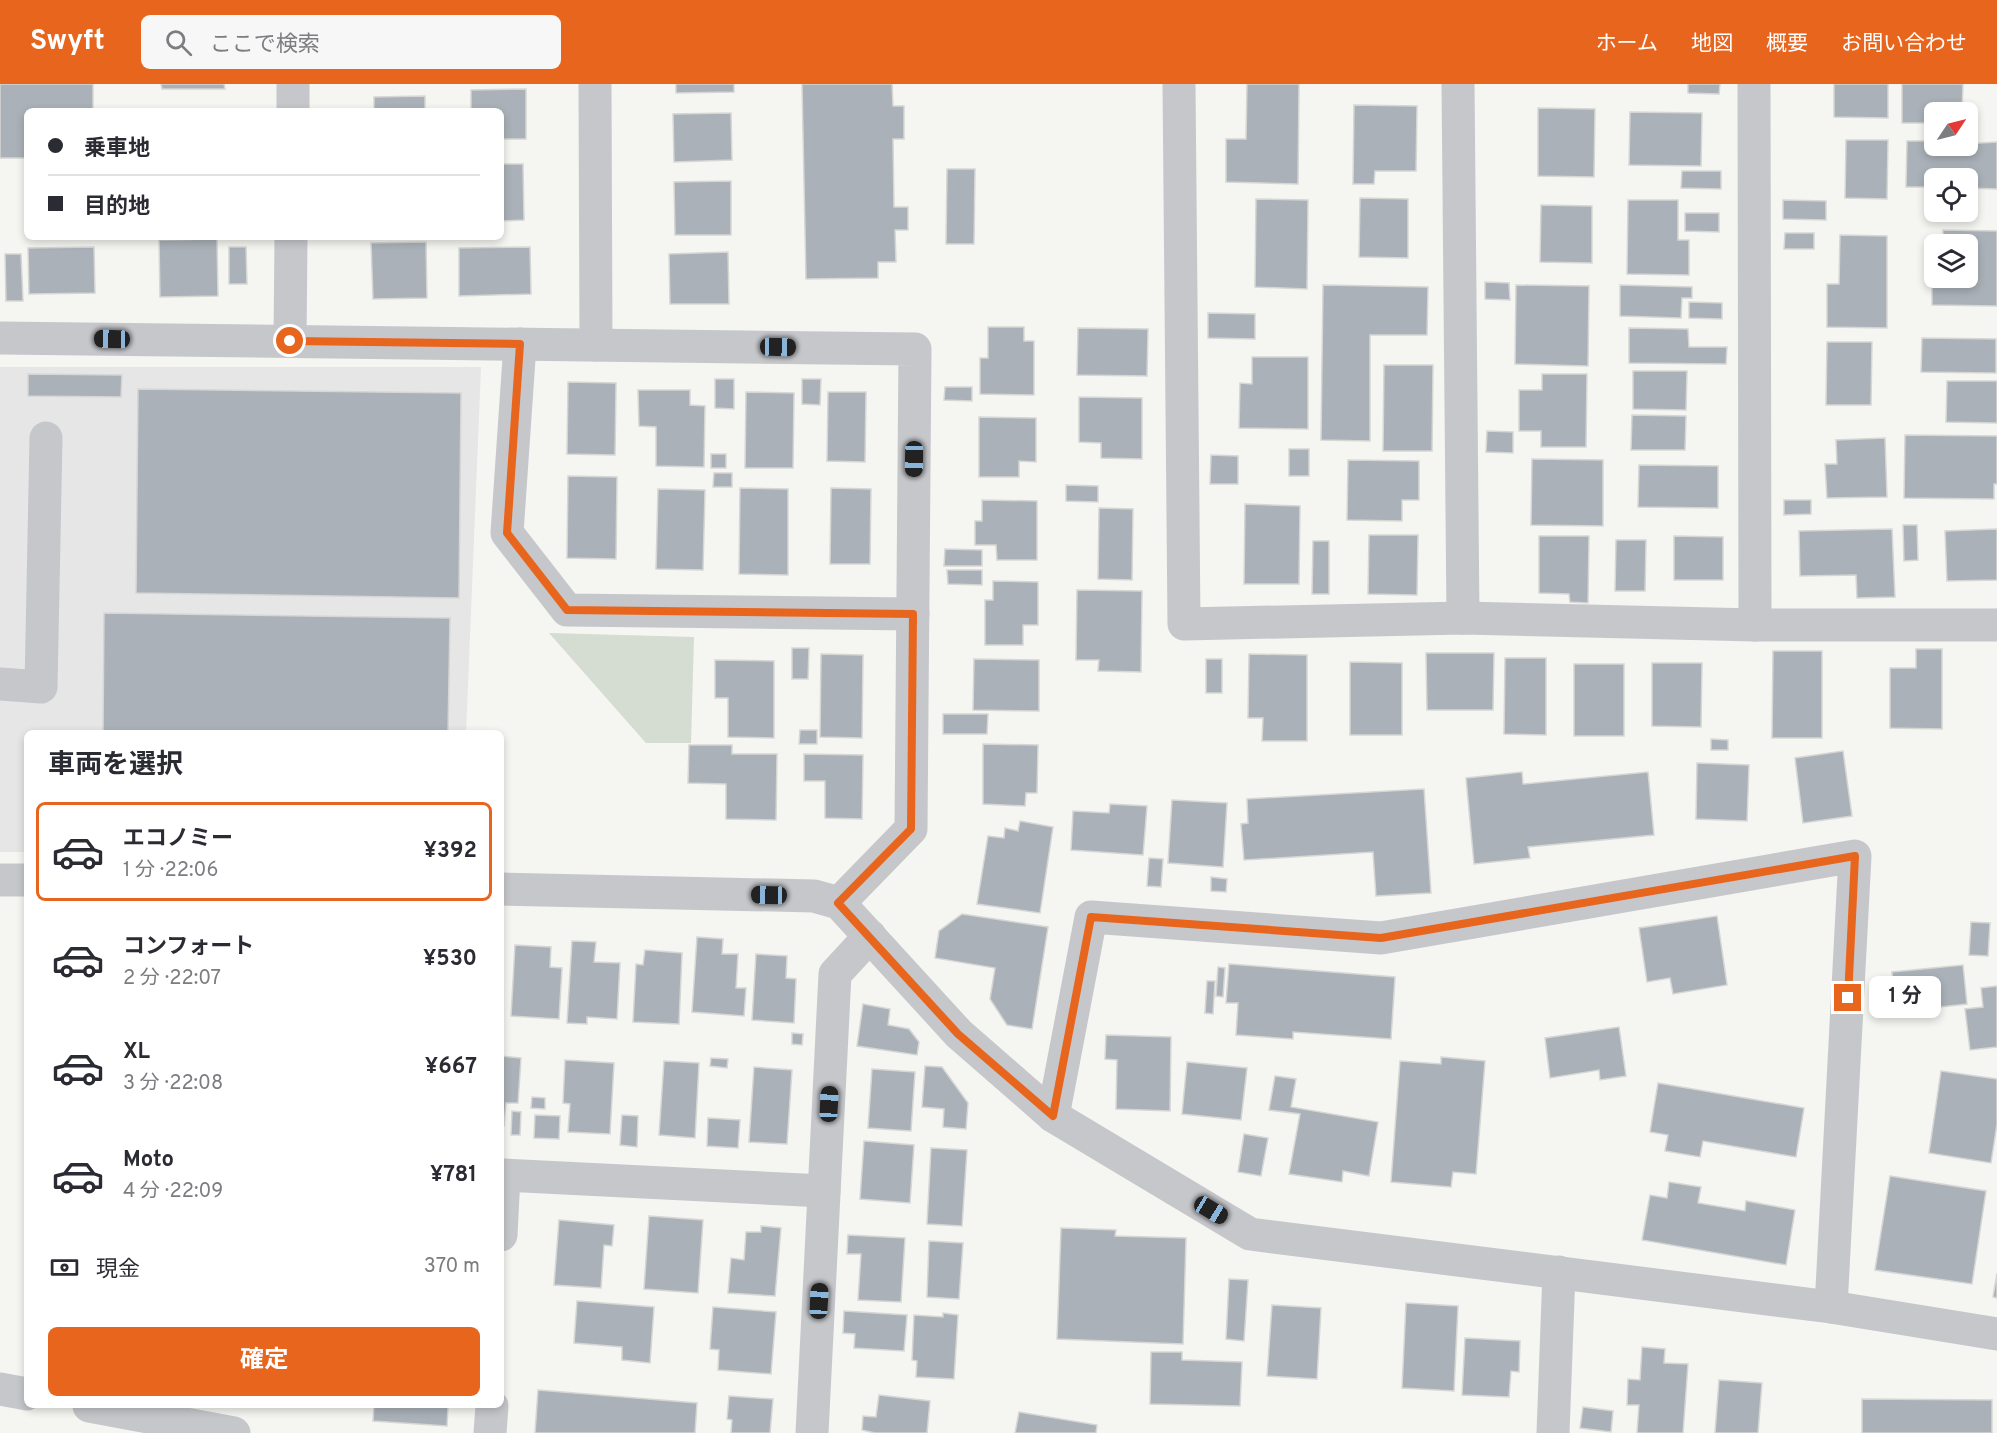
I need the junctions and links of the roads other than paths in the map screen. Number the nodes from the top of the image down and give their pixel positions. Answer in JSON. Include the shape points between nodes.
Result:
{"nodes":[{"id":1,"x":293,"y":84,"type":"edge"},
{"id":2,"x":596,"y":84,"type":"edge"},
{"id":3,"x":1179,"y":84,"type":"edge"},
{"id":4,"x":1458,"y":84,"type":"edge"},
{"id":5,"x":1754,"y":84,"type":"edge"},
{"id":6,"x":293,"y":108,"type":"edge"},
{"id":7,"x":291,"y":240,"type":"edge"},
{"id":8,"x":0,"y":338,"type":"edge"},
{"id":9,"x":290,"y":341,"type":"junction"},
{"id":10,"x":520,"y":344,"type":"junction"},
{"id":11,"x":596,"y":345,"type":"junction"},
{"id":12,"x":46,"y":438,"type":"dead end"},
{"id":13,"x":913,"y":614,"type":"junction"},
{"id":14,"x":1463,"y":618,"type":"junction"},
{"id":15,"x":1755,"y":625,"type":"junction"},
{"id":16,"x":1997,"y":625,"type":"edge"},
{"id":17,"x":0,"y":684,"type":"edge"},
{"id":18,"x":0,"y":880,"type":"edge"},
{"id":19,"x":24,"y":880,"type":"edge"},
{"id":20,"x":504,"y":890,"type":"edge"},
{"id":21,"x":838,"y":903,"type":"junction"},
{"id":22,"x":870,"y":936,"type":"junction"},
{"id":23,"x":1053,"y":1116,"type":"junction"},
{"id":24,"x":504,"y":1175,"type":"edge"},
{"id":25,"x":824,"y":1191,"type":"junction"},
{"id":26,"x":1559,"y":1272,"type":"junction"},
{"id":27,"x":1831,"y":1307,"type":"junction"},
{"id":28,"x":1997,"y":1334,"type":"edge"},
{"id":29,"x":0,"y":1389,"type":"edge"},
{"id":30,"x":24,"y":1393,"type":"edge"},
{"id":31,"x":99,"y":1408,"type":"edge"},
{"id":32,"x":492,"y":1408,"type":"edge"},
{"id":33,"x":234,"y":1433,"type":"edge"},
{"id":34,"x":490,"y":1433,"type":"edge"},
{"id":35,"x":812,"y":1433,"type":"edge"},
{"id":36,"x":1553,"y":1433,"type":"edge"}],
"edges":[{"from":1,"to":6,"type":"street"},
{"from":2,"to":11,"type":"street"},
{"from":3,"to":14,"type":"street","via":[[1184,624]]},
{"from":4,"to":14,"type":"street"},
{"from":5,"to":15,"type":"street"},
{"from":7,"to":9,"type":"street"},
{"from":8,"to":9,"type":"street"},
{"from":9,"to":10,"type":"street"},
{"from":10,"to":11,"type":"street"},
{"from":10,"to":13,"type":"street","via":[[507,533],[567,610]]},
{"from":11,"to":13,"type":"street","via":[[915,349]]},
{"from":12,"to":17,"type":"street","via":[[41,687]]},
{"from":13,"to":21,"type":"street","via":[[911,829]]},
{"from":14,"to":15,"type":"street"},
{"from":15,"to":16,"type":"street"},
{"from":18,"to":19,"type":"street"},
{"from":20,"to":21,"type":"street","via":[[814,896]]},
{"from":21,"to":22,"type":"street"},
{"from":22,"to":23,"type":"street","via":[[958,1034]]},
{"from":22,"to":25,"type":"street","via":[[835,974]]},
{"from":23,"to":26,"type":"street","via":[[1250,1234]]},
{"from":23,"to":27,"type":"street","via":[[1091,917],[1381,938],[1855,856]]},
{"from":24,"to":25,"type":"street"},
{"from":25,"to":35,"type":"street"},
{"from":26,"to":27,"type":"street"},
{"from":26,"to":36,"type":"street"},
{"from":27,"to":28,"type":"street"},
{"from":29,"to":30,"type":"street"},
{"from":31,"to":33,"type":"street"},
{"from":32,"to":34,"type":"street"}]}
